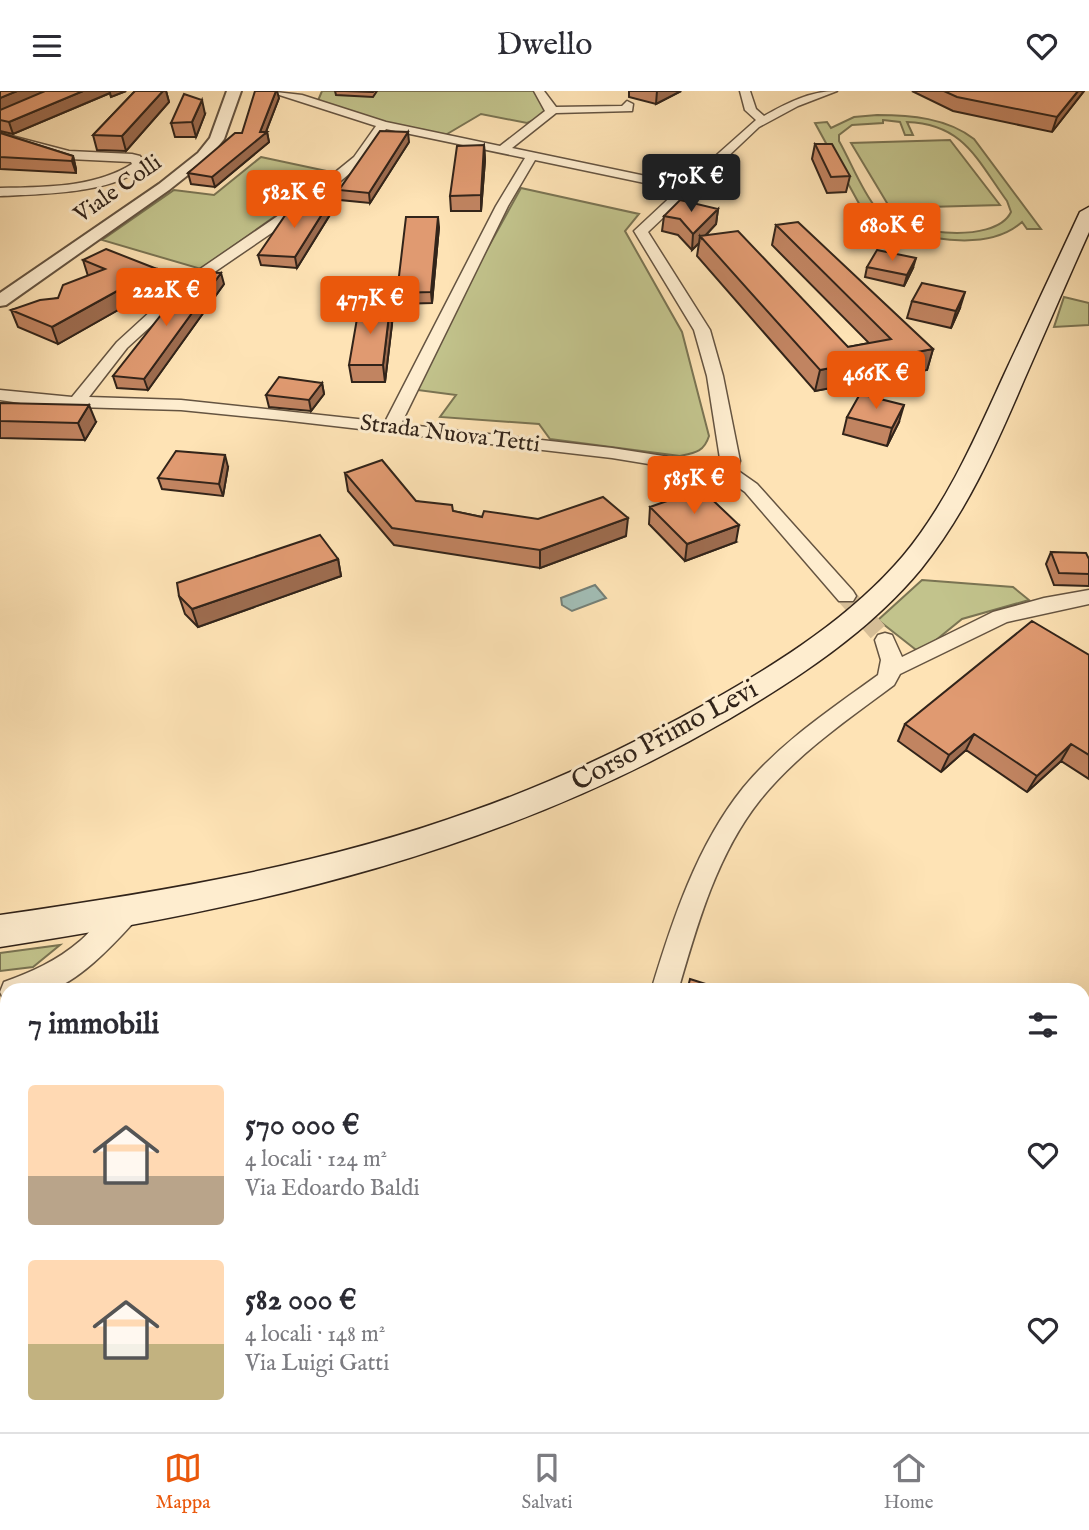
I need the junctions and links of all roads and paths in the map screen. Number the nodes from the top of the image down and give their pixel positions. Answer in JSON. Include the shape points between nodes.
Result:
{"nodes":[{"id":1,"x":234,"y":91,"type":"edge"},
{"id":2,"x":272,"y":91,"type":"edge"},
{"id":3,"x":539,"y":91,"type":"edge"},
{"id":4,"x":745,"y":91,"type":"edge"},
{"id":5,"x":832,"y":91,"type":"edge"},
{"id":6,"x":627,"y":104,"type":"dead end"},
{"id":7,"x":551,"y":110,"type":"junction"},
{"id":8,"x":762,"y":120,"type":"junction"},
{"id":9,"x":383,"y":125,"type":"junction"},
{"id":10,"x":0,"y":137,"type":"edge"},
{"id":11,"x":502,"y":150,"type":"junction"},
{"id":12,"x":532,"y":156,"type":"junction"},
{"id":13,"x":685,"y":188,"type":"junction"},
{"id":14,"x":0,"y":192,"type":"edge"},
{"id":15,"x":1089,"y":212,"type":"edge"},
{"id":16,"x":0,"y":301,"type":"edge"},
{"id":17,"x":0,"y":395,"type":"edge"},
{"id":18,"x":77,"y":402,"type":"junction"},
{"id":19,"x":391,"y":427,"type":"junction"},
{"id":20,"x":728,"y":472,"type":"junction"},
{"id":21,"x":846,"y":596,"type":"tunnel mouth"},
{"id":22,"x":1089,"y":597,"type":"edge"},
{"id":23,"x":886,"y":640,"type":"tunnel mouth"},
{"id":24,"x":893,"y":668,"type":"junction"},
{"id":25,"x":125,"y":914,"type":"junction"},
{"id":26,"x":0,"y":931,"type":"edge"},
{"id":27,"x":33,"y":983,"type":"edge"},
{"id":28,"x":666,"y":983,"type":"edge"}],
"edges":[{"from":1,"to":16,"type":"street","name":"Viale Colli","via":[[217,139],[203,156]]},
{"from":2,"to":9,"type":"street"},
{"from":3,"to":7,"type":"street"},
{"from":4,"to":8,"type":"street","via":[[751,110]]},
{"from":5,"to":8,"type":"street"},
{"from":6,"to":7,"type":"street","via":[[628,109]]},
{"from":7,"to":11,"type":"street"},
{"from":8,"to":13,"type":"street"},
{"from":9,"to":11,"type":"street"},
{"from":9,"to":18,"type":"street","via":[[358,160],[306,203],[192,281],[122,345]]},
{"from":10,"to":14,"type":"street","via":[[69,155],[136,159],[139,165],[74,187]]},
{"from":11,"to":12,"type":"street"},
{"from":12,"to":13,"type":"street"},
{"from":12,"to":19,"type":"street","via":[[502,206]]},
{"from":13,"to":20,"type":"street","via":[[641,231],[702,330],[731,461]]},
{"from":15,"to":25,"type":"main road","name":"Corso Primo Levi","via":[[967,477],[915,558],[849,625],[730,704],[639,755],[557,792],[455,832],[376,856],[278,883]]},
{"from":17,"to":18,"type":"street","name":"Strada Nuova Tetti"},
{"from":18,"to":19,"type":"street","name":"Strada Nuova Tetti","via":[[214,408]]},
{"from":19,"to":20,"type":"street","name":"Strada Nuova Tetti"},
{"from":20,"to":21,"type":"street","name":"Strada Nuova Tetti","via":[[760,497]]},
{"from":22,"to":24,"type":"street","via":[[1014,612],[971,629],[921,659]]},
{"from":23,"to":24,"type":"street"},
{"from":24,"to":28,"type":"street","via":[[886,680],[802,744],[751,795],[720,845]]},
{"from":25,"to":26,"type":"main road","name":"Corso Primo Levi"},
{"from":25,"to":27,"type":"street","via":[[83,957]]}]}
